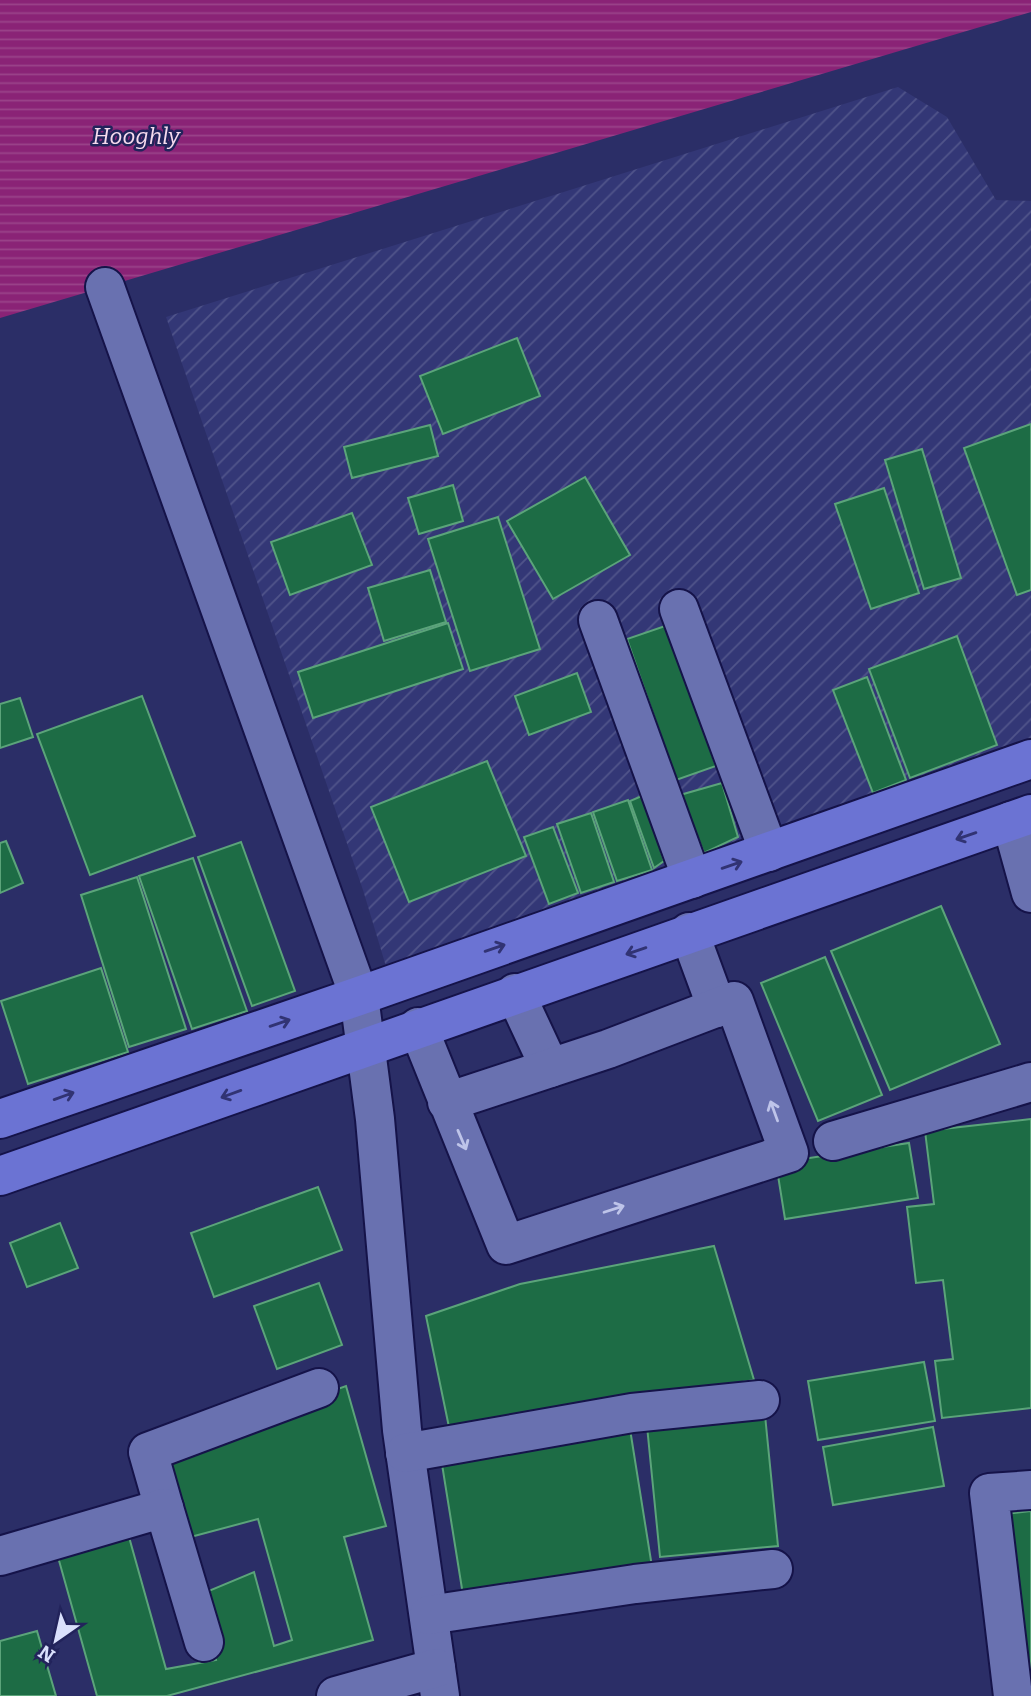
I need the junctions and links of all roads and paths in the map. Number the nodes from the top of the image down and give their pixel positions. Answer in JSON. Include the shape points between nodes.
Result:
{"nodes":[{"id":1,"x":105,"y":287,"type":"dead end"},
{"id":2,"x":680,"y":609,"type":"dead end"},
{"id":3,"x":598,"y":620,"type":"dead end"},
{"id":4,"x":1031,"y":759,"type":"edge"},
{"id":5,"x":1021,"y":818,"type":"edge"},
{"id":6,"x":769,"y":852,"type":"junction"},
{"id":7,"x":692,"y":879,"type":"junction"},
{"id":8,"x":1031,"y":893,"type":"edge"},
{"id":9,"x":689,"y":932,"type":"junction"},
{"id":10,"x":515,"y":993,"type":"junction"},
{"id":11,"x":359,"y":996,"type":"junction"},
{"id":12,"x":713,"y":997,"type":"junction"},
{"id":13,"x":418,"y":1027,"type":"junction"},
{"id":14,"x":364,"y":1046,"type":"junction"},
{"id":15,"x":550,"y":1068,"type":"junction"},
{"id":16,"x":1031,"y":1082,"type":"edge"},
{"id":17,"x":447,"y":1102,"type":"junction"},
{"id":18,"x":0,"y":1119,"type":"edge"},
{"id":19,"x":833,"y":1141,"type":"dead end"},
{"id":20,"x":0,"y":1176,"type":"edge"},
{"id":21,"x":319,"y":1388,"type":"dead end"},
{"id":22,"x":760,"y":1400,"type":"dead end"},
{"id":23,"x":405,"y":1453,"type":"junction"},
{"id":24,"x":1031,"y":1490,"type":"edge"},
{"id":25,"x":164,"y":1508,"type":"junction"},
{"id":26,"x":0,"y":1556,"type":"edge"},
{"id":27,"x":773,"y":1569,"type":"dead end"},
{"id":28,"x":429,"y":1615,"type":"junction"},
{"id":29,"x":204,"y":1642,"type":"dead end"},
{"id":30,"x":438,"y":1682,"type":"edge"},
{"id":31,"x":336,"y":1696,"type":"edge"},
{"id":32,"x":1013,"y":1696,"type":"edge"}],
"edges":[{"from":1,"to":11,"type":"street"},
{"from":2,"to":6,"type":"street"},
{"from":3,"to":7,"type":"street"},
{"from":4,"to":6,"type":"main road"},
{"from":5,"to":8,"type":"street"},
{"from":5,"to":9,"type":"main road","one_way":true},
{"from":7,"to":6,"type":"main road","one_way":true},
{"from":11,"to":7,"type":"main road","one_way":true},
{"from":9,"to":10,"type":"main road","one_way":true},
{"from":9,"to":12,"type":"street"},
{"from":10,"to":13,"type":"main road"},
{"from":10,"to":15,"type":"street"},
{"from":11,"to":14,"type":"street"},
{"from":18,"to":11,"type":"main road","one_way":true},
{"from":12,"to":15,"type":"street"},
{"from":17,"to":12,"type":"street","one_way":true,"via":[[506,1245],[789,1153],[734,1001]]},
{"from":13,"to":14,"type":"main road"},
{"from":13,"to":17,"type":"street"},
{"from":14,"to":20,"type":"main road","one_way":true},
{"from":14,"to":23,"type":"street"},
{"from":15,"to":17,"type":"street"},
{"from":16,"to":19,"type":"street"},
{"from":21,"to":25,"type":"street","via":[[148,1452]]},
{"from":22,"to":23,"type":"street","via":[[632,1413]]},
{"from":23,"to":28,"type":"street"},
{"from":24,"to":32,"type":"street","via":[[989,1493]]},
{"from":25,"to":26,"type":"street"},
{"from":25,"to":29,"type":"street"},
{"from":27,"to":28,"type":"street"},
{"from":28,"to":30,"type":"street"},
{"from":30,"to":31,"type":"street"}]}
